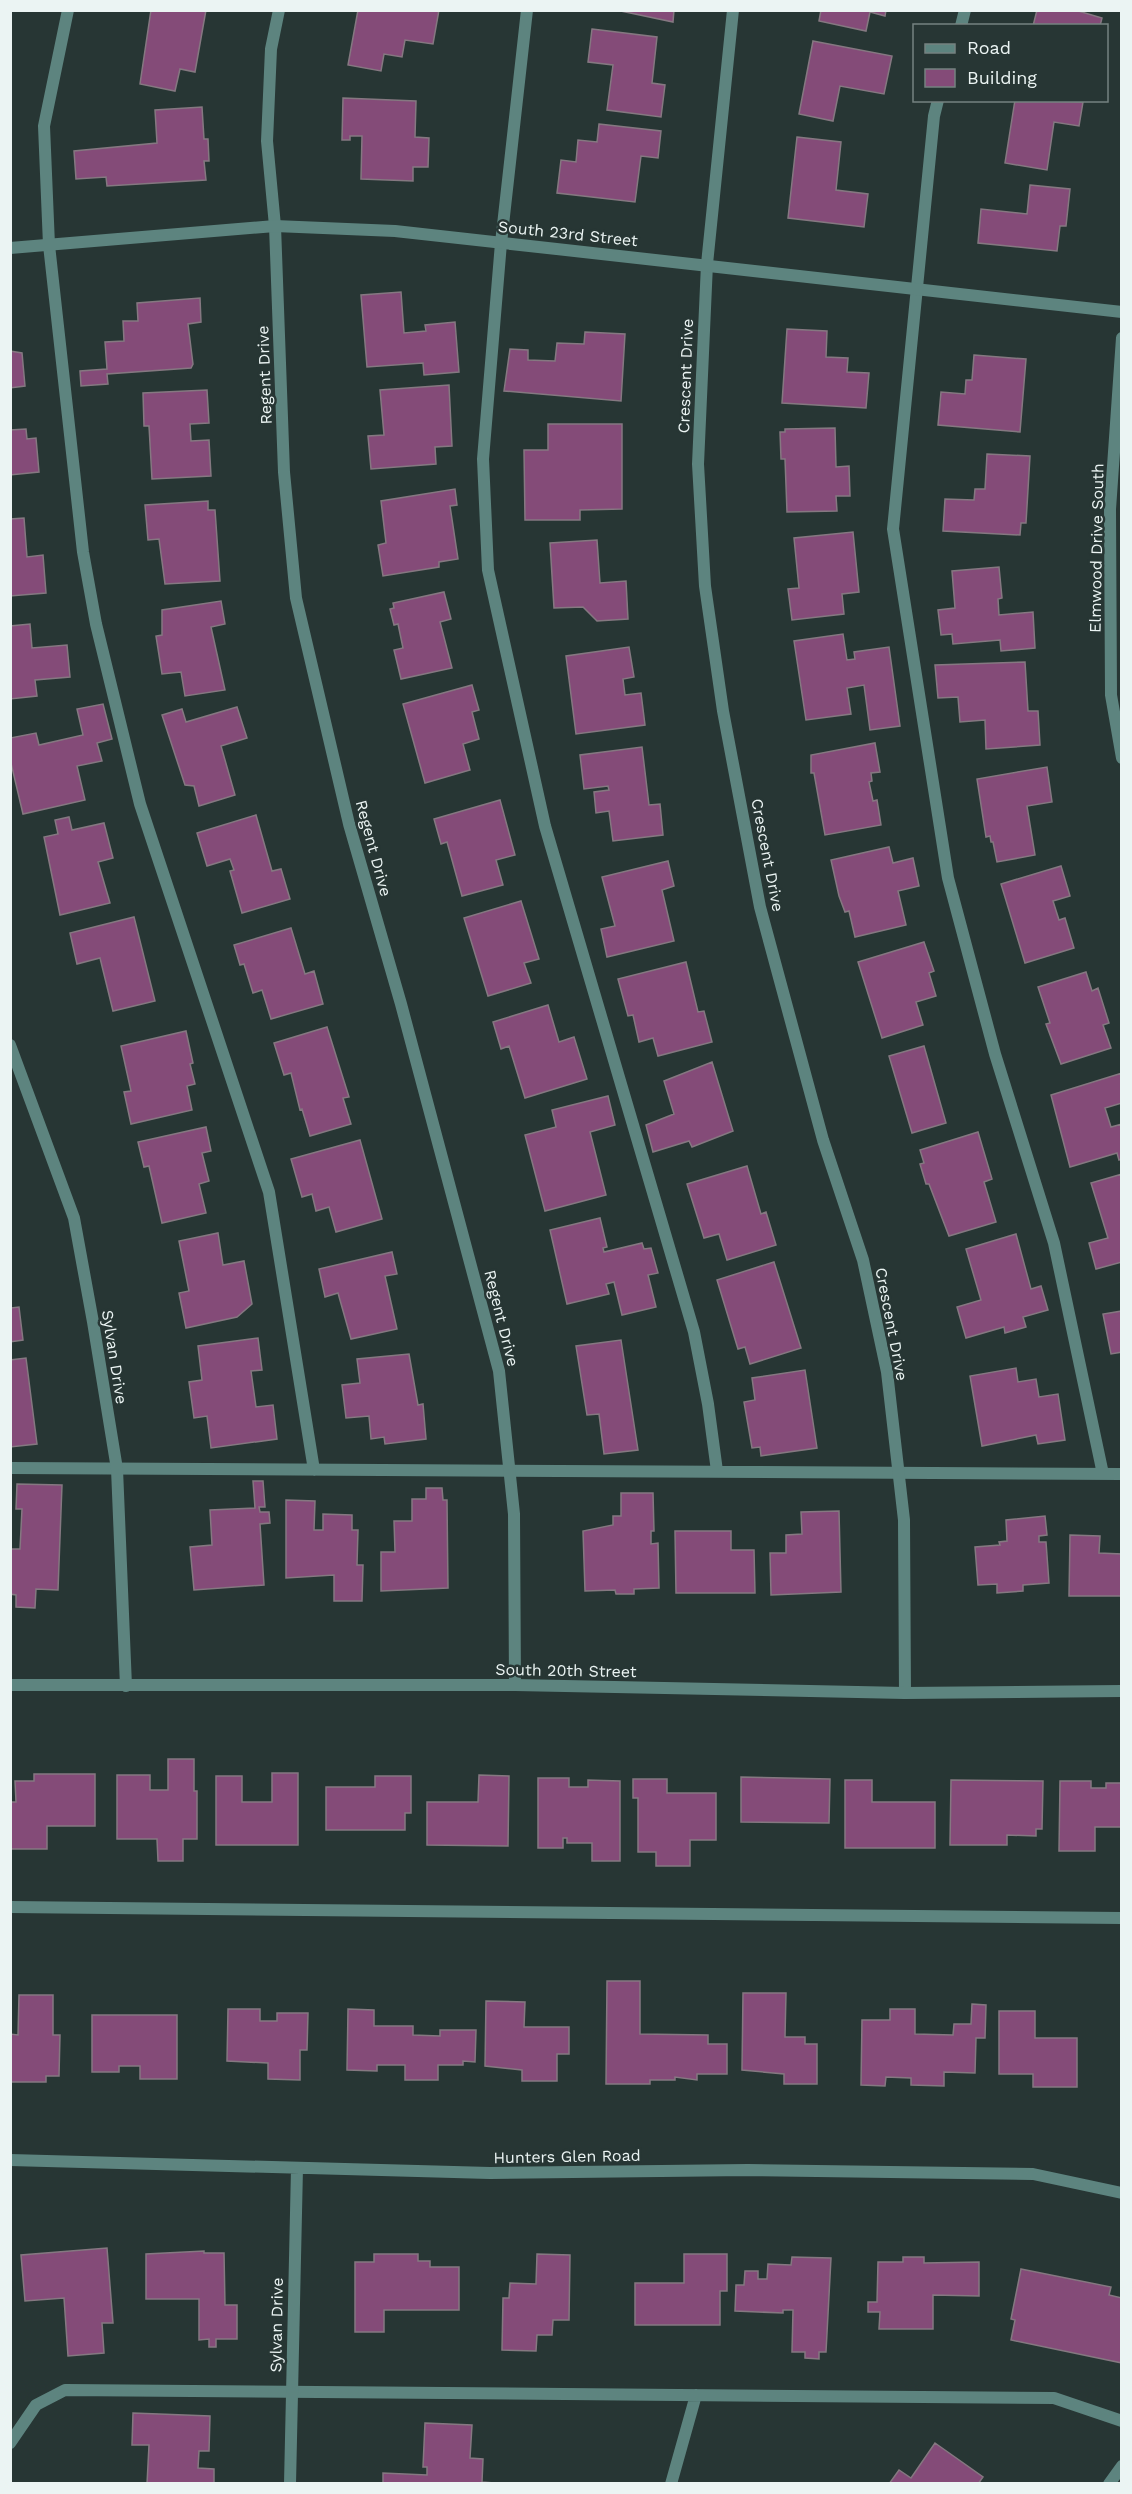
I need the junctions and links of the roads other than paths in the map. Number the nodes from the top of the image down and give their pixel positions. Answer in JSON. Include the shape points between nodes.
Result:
{"nodes":[{"id":1,"x":68,"y":10,"type":"edge"},
{"id":2,"x":279,"y":10,"type":"edge"},
{"id":3,"x":527,"y":10,"type":"edge"},
{"id":4,"x":733,"y":10,"type":"edge"},
{"id":5,"x":938,"y":102,"type":"edge"},
{"id":6,"x":275,"y":226,"type":"junction"},
{"id":7,"x":501,"y":243,"type":"junction"},
{"id":8,"x":49,"y":244,"type":"junction"},
{"id":9,"x":10,"y":248,"type":"edge"},
{"id":10,"x":706,"y":264,"type":"junction"},
{"id":11,"x":916,"y":288,"type":"junction"},
{"id":12,"x":1122,"y":312,"type":"edge"},
{"id":13,"x":1122,"y":338,"type":"edge"},
{"id":14,"x":1122,"y":758,"type":"edge"},
{"id":15,"x":10,"y":1045,"type":"edge"},
{"id":16,"x":10,"y":1468,"type":"edge"},
{"id":17,"x":117,"y":1469,"type":"junction"},
{"id":18,"x":314,"y":1470,"type":"junction"},
{"id":19,"x":509,"y":1470,"type":"junction"},
{"id":20,"x":717,"y":1472,"type":"junction"},
{"id":21,"x":898,"y":1473,"type":"junction"},
{"id":22,"x":1103,"y":1474,"type":"junction"},
{"id":23,"x":1122,"y":1474,"type":"edge"},
{"id":24,"x":10,"y":1685,"type":"edge"},
{"id":25,"x":515,"y":1685,"type":"junction"},
{"id":26,"x":126,"y":1686,"type":"junction"},
{"id":27,"x":1122,"y":1690,"type":"edge"},
{"id":28,"x":905,"y":1693,"type":"junction"},
{"id":29,"x":10,"y":1907,"type":"edge"},
{"id":30,"x":1122,"y":1918,"type":"edge"},
{"id":31,"x":10,"y":2160,"type":"edge"},
{"id":32,"x":297,"y":2168,"type":"junction"},
{"id":33,"x":1122,"y":2193,"type":"edge"},
{"id":34,"x":291,"y":2392,"type":"junction"},
{"id":35,"x":696,"y":2395,"type":"junction"},
{"id":36,"x":1122,"y":2421,"type":"edge"},
{"id":37,"x":10,"y":2442,"type":"edge"},
{"id":38,"x":1122,"y":2466,"type":"edge"},
{"id":39,"x":290,"y":2484,"type":"edge"},
{"id":40,"x":671,"y":2484,"type":"edge"},
{"id":41,"x":1109,"y":2484,"type":"edge"}],
"edges":[{"from":1,"to":8,"type":"street","via":[[44,126]]},
{"from":2,"to":6,"type":"street","name":"Regent Drive","via":[[271,49],[267,141]]},
{"from":3,"to":7,"type":"street"},
{"from":4,"to":10,"type":"street","name":"Crescent Drive"},
{"from":5,"to":11,"type":"street"},
{"from":6,"to":7,"type":"street","name":"South 23rd Street","via":[[395,231]]},
{"from":6,"to":8,"type":"street","name":"South 23rd Street"},
{"from":6,"to":19,"type":"street","name":"Regent Drive","via":[[284,472],[296,598],[349,824],[499,1371]]},
{"from":7,"to":10,"type":"street","name":"South 23rd Street"},
{"from":7,"to":20,"type":"street","via":[[483,459],[488,570],[545,826],[694,1332]]},
{"from":8,"to":9,"type":"street","name":"South 23rd Street"},
{"from":8,"to":18,"type":"street","via":[[83,552],[96,624],[140,804],[269,1192]]},
{"from":10,"to":11,"type":"street","name":"South 23rd Street"},
{"from":10,"to":21,"type":"street","name":"Crescent Drive","via":[[698,464],[705,586],[723,711],[760,906],[823,1140],[863,1260],[887,1372]]},
{"from":11,"to":12,"type":"street","name":"South 23rd Street"},
{"from":11,"to":22,"type":"street","via":[[893,529],[914,663],[948,878],[995,1054],[1054,1243]]},
{"from":13,"to":14,"type":"street","name":"Elmwood Drive South","via":[[1110,509],[1111,695]]},
{"from":15,"to":17,"type":"street","name":"Sylvan Drive","via":[[74,1218]]},
{"from":16,"to":17,"type":"street"},
{"from":17,"to":18,"type":"street"},
{"from":17,"to":26,"type":"street","name":"Sylvan Drive"},
{"from":18,"to":19,"type":"street"},
{"from":19,"to":20,"type":"street"},
{"from":19,"to":25,"type":"street","name":"Regent Drive"},
{"from":20,"to":21,"type":"street"},
{"from":21,"to":22,"type":"street"},
{"from":21,"to":28,"type":"street","name":"Crescent Drive","via":[[904,1520]]},
{"from":22,"to":23,"type":"street"},
{"from":24,"to":26,"type":"street","name":"South 20th Street"},
{"from":25,"to":26,"type":"street","name":"South 20th Street"},
{"from":25,"to":28,"type":"street","name":"South 20th Street"},
{"from":27,"to":28,"type":"street","name":"South 20th Street"},
{"from":29,"to":30,"type":"street"},
{"from":31,"to":32,"type":"street","name":"Hunters Glen Road"},
{"from":32,"to":33,"type":"street","name":"Hunters Glen Road","via":[[490,2173],[748,2170],[1034,2174]]},
{"from":32,"to":34,"type":"street","name":"Sylvan Drive"},
{"from":34,"to":35,"type":"street"},
{"from":34,"to":37,"type":"street","via":[[65,2390],[36,2404]]},
{"from":34,"to":39,"type":"street","name":"Sylvan Drive"},
{"from":35,"to":36,"type":"street","via":[[1054,2398]]},
{"from":35,"to":40,"type":"street"},
{"from":38,"to":41,"type":"street"}]}
